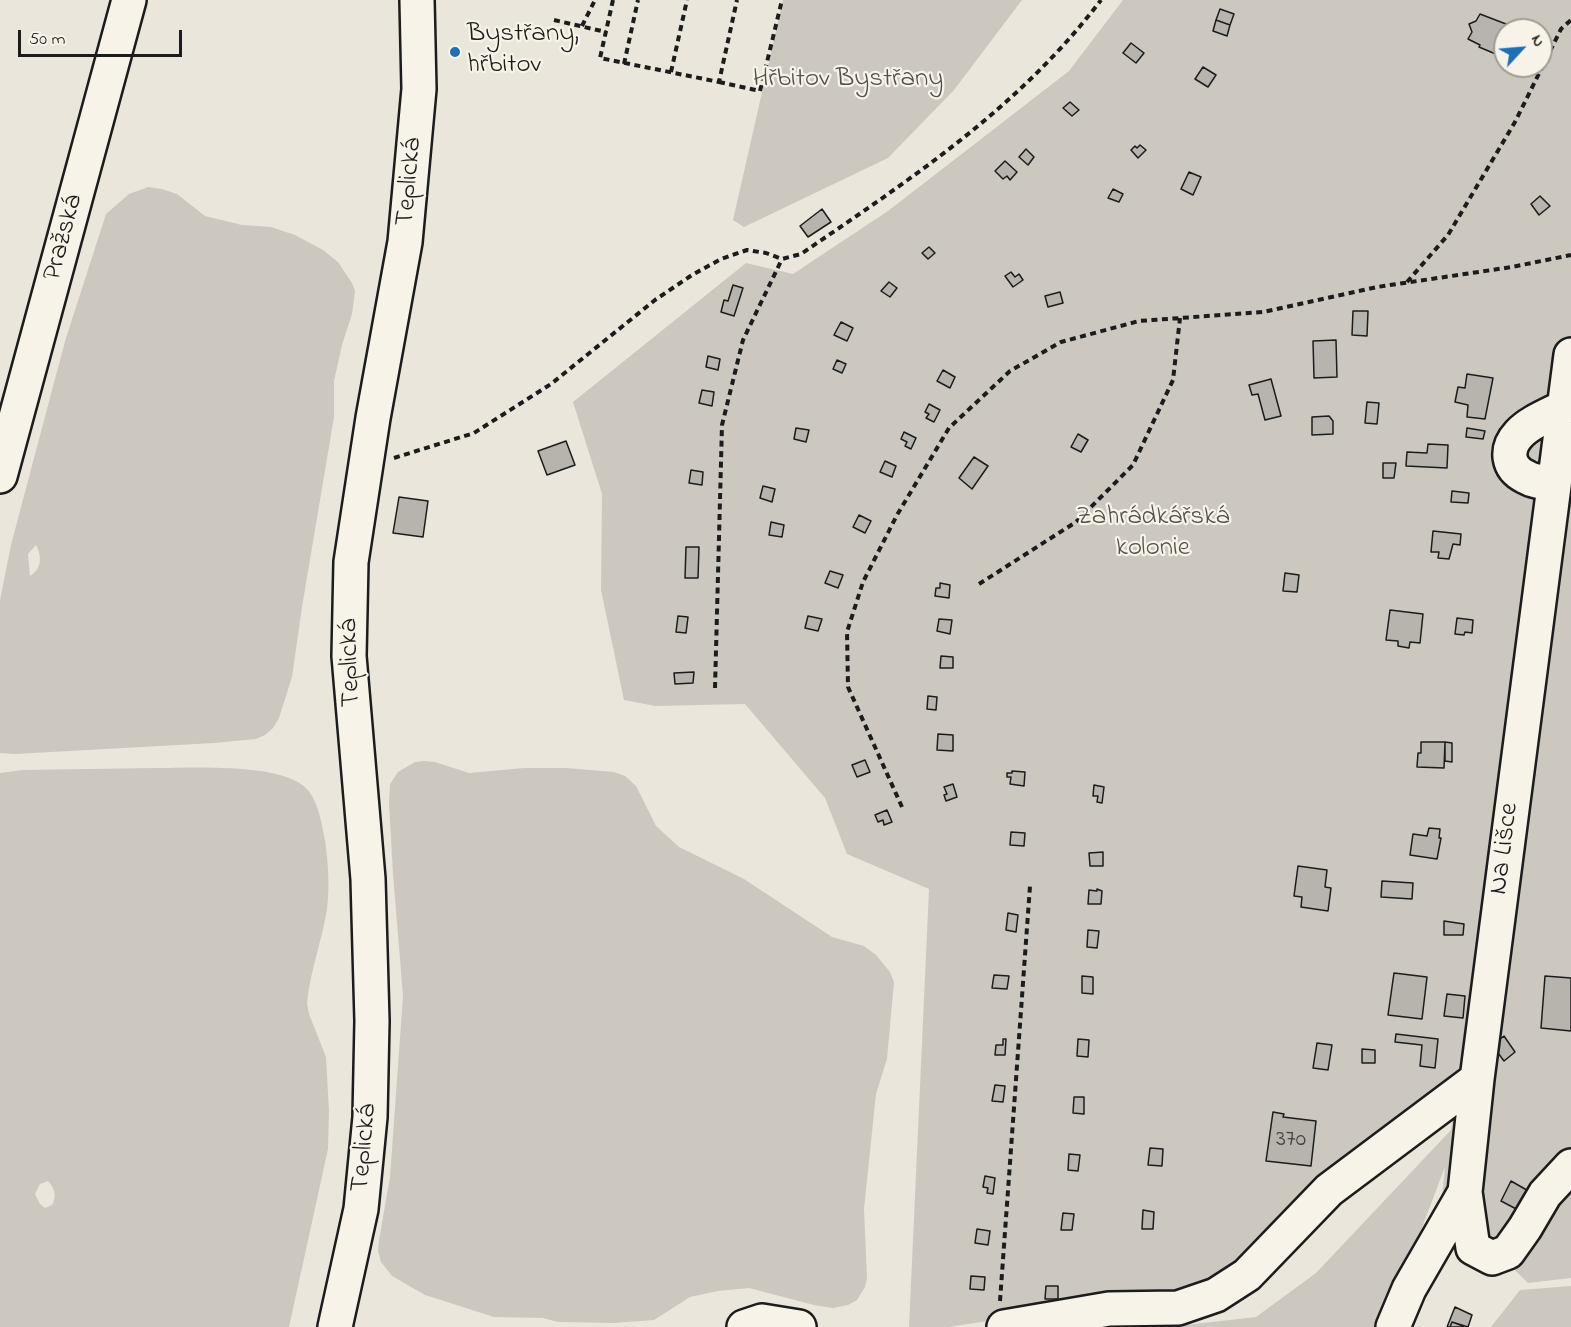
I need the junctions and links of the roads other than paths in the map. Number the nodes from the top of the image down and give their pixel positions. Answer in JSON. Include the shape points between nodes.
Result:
{"nodes":[{"id":1,"x":129,"y":0,"type":"edge"},
{"id":2,"x":417,"y":0,"type":"edge"},
{"id":3,"x":1571,"y":355,"type":"edge"},
{"id":4,"x":1564,"y":407,"type":"junction"},
{"id":5,"x":0,"y":476,"type":"edge"},
{"id":6,"x":1554,"y":483,"type":"junction"},
{"id":7,"x":1477,"y":1079,"type":"junction"},
{"id":8,"x":1571,"y":1166,"type":"edge"},
{"id":9,"x":1465,"y":1191,"type":"junction"},
{"id":10,"x":1002,"y":1315,"type":"edge"},
{"id":11,"x":335,"y":1327,"type":"edge"},
{"id":12,"x":744,"y":1327,"type":"edge"},
{"id":13,"x":799,"y":1327,"type":"edge"},
{"id":14,"x":1393,"y":1327,"type":"edge"}],
"edges":[{"from":1,"to":5,"type":"street","name":"Pražská"},
{"from":2,"to":11,"type":"street","name":"Teplická","via":[[419,89],[405,242],[351,562],[349,656],[368,879],[370,1118],[361,1209]]},
{"from":3,"to":4,"type":"street","name":"Na Lišce"},
{"from":4,"to":6,"type":"street","name":"Na Lišce"},
{"from":4,"to":6,"type":"street","via":[[1519,433],[1510,446],[1514,469],[1536,481]]},
{"from":6,"to":7,"type":"street","name":"Na Lišce"},
{"from":7,"to":9,"type":"street","name":"Na Lišce"},
{"from":7,"to":10,"type":"street","via":[[1329,1190],[1247,1275],[1216,1295],[1178,1308]]},
{"from":8,"to":9,"type":"street","via":[[1545,1194],[1508,1252],[1492,1258],[1473,1248]]},
{"from":9,"to":14,"type":"street","name":"Na Lišce","via":[[1409,1289]]},
{"from":12,"to":13,"type":"street","via":[[762,1321]]}]}
